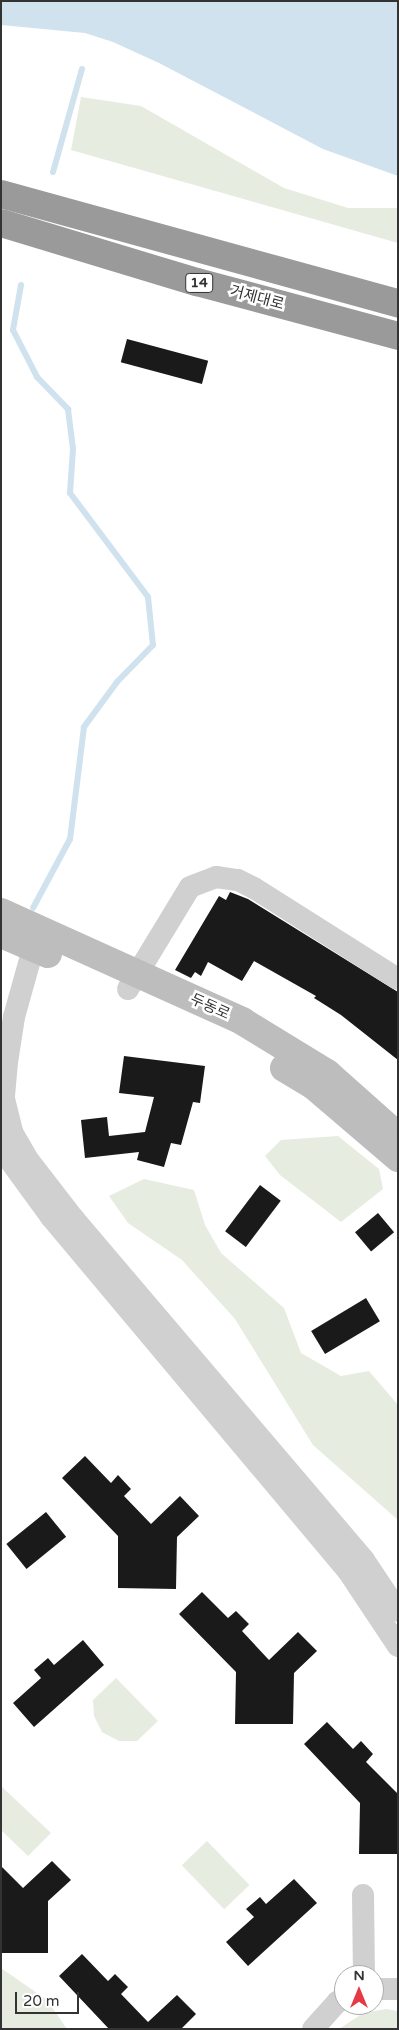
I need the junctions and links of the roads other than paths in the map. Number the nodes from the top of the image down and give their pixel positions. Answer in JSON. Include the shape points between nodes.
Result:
{"nodes":[{"id":1,"x":1,"y":194,"type":"edge"},
{"id":2,"x":1,"y":224,"type":"edge"},
{"id":3,"x":344,"y":288,"type":"junction"},
{"id":4,"x":398,"y":290,"type":"edge"},
{"id":5,"x":398,"y":303,"type":"edge"},
{"id":6,"x":398,"y":336,"type":"edge"},
{"id":7,"x":19,"y":931,"type":"edge"},
{"id":8,"x":398,"y":979,"type":"edge"},
{"id":9,"x":132,"y":981,"type":"junction"},
{"id":10,"x":1,"y":1007,"type":"edge"},
{"id":11,"x":398,"y":1136,"type":"edge"},
{"id":12,"x":1,"y":1140,"type":"edge"},
{"id":13,"x":398,"y":1158,"type":"edge"},
{"id":14,"x":398,"y":1611,"type":"edge"},
{"id":15,"x":398,"y":1646,"type":"edge"},
{"id":16,"x":364,"y":1895,"type":"dead end"},
{"id":17,"x":364,"y":1965,"type":"edge"},
{"id":18,"x":384,"y":1989,"type":"edge"},
{"id":19,"x":398,"y":1989,"type":"edge"},
{"id":20,"x":334,"y":2005,"type":"edge"},
{"id":21,"x":313,"y":2029,"type":"edge"}],
"edges":[{"from":1,"to":3,"type":"highway","number":"14"},
{"from":2,"to":6,"type":"highway","name":"거제대로","number":"14","via":[[197,282]]},
{"from":3,"to":4,"type":"highway"},
{"from":3,"to":5,"type":"highway","number":"14"},
{"from":7,"to":9,"type":"street","name":"두동로"},
{"from":7,"to":10,"type":"street"},
{"from":7,"to":14,"type":"street","via":[[14,1017],[4,1099],[12,1132],[29,1161],[73,1218],[364,1560]]},
{"from":8,"to":9,"type":"street","via":[[254,888],[238,880],[216,877],[190,887]]},
{"from":9,"to":11,"type":"street","name":"두동로","via":[[242,1021],[327,1072]]},
{"from":9,"to":13,"type":"street","name":"두동로","via":[[314,1086]]},
{"from":12,"to":15,"type":"street","via":[[6,1155],[51,1217],[348,1571]]},
{"from":16,"to":17,"type":"street"},
{"from":18,"to":19,"type":"street"},
{"from":20,"to":21,"type":"street"}]}
